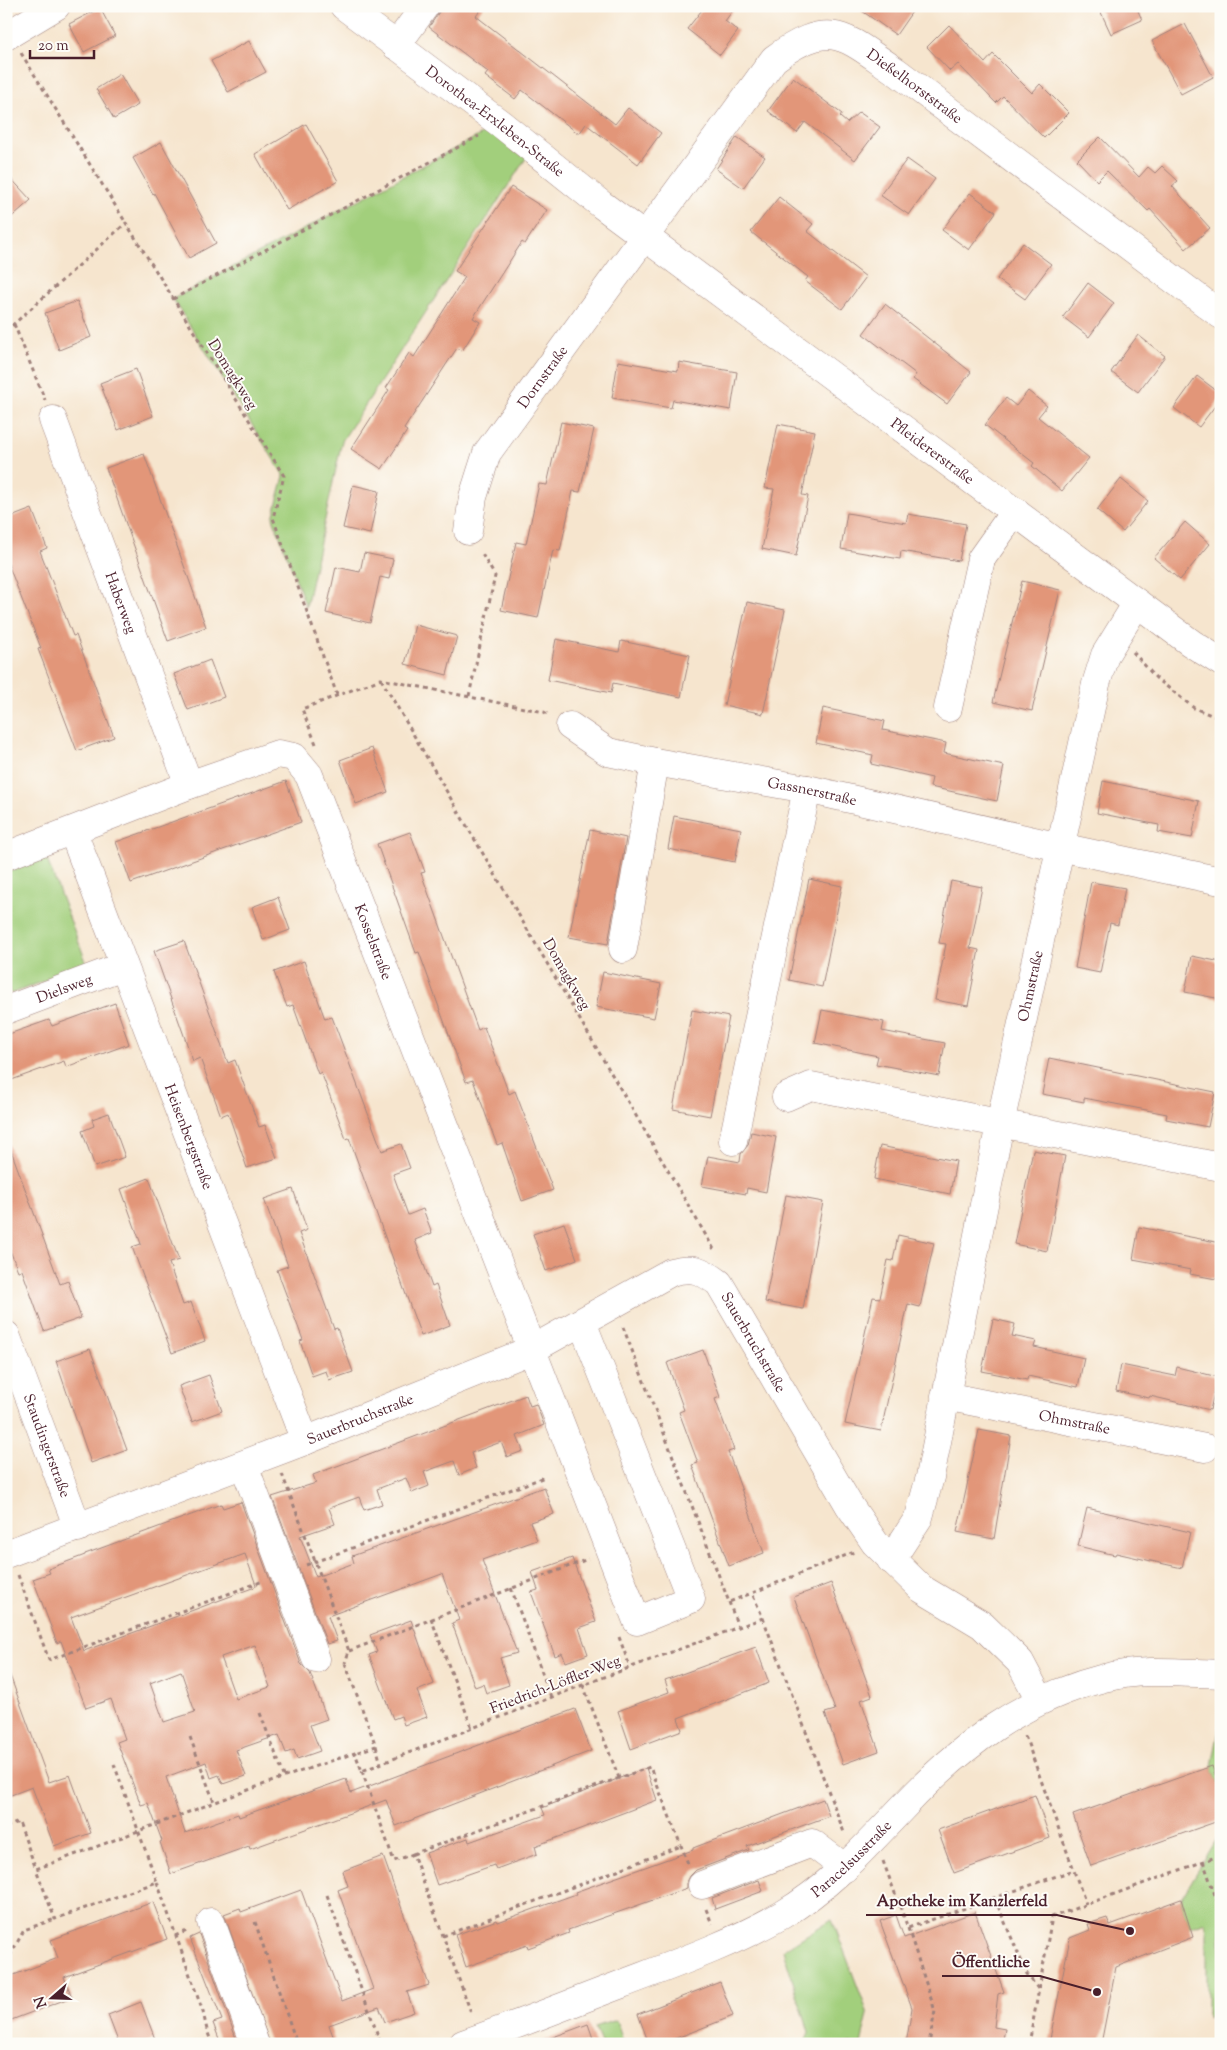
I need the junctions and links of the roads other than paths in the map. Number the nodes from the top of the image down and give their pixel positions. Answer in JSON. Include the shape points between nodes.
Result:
{"nodes":[{"id":1,"x":56,"y":6,"type":"edge"},
{"id":2,"x":344,"y":6,"type":"edge"},
{"id":3,"x":425,"y":6,"type":"edge"},
{"id":4,"x":7,"y":32,"type":"edge"},
{"id":5,"x":396,"y":46,"type":"junction"},
{"id":6,"x":647,"y":236,"type":"junction"},
{"id":7,"x":1221,"y":315,"type":"edge"},
{"id":8,"x":53,"y":420,"type":"road end"},
{"id":9,"x":1014,"y":511,"type":"junction"},
{"id":10,"x":468,"y":531,"type":"road end"},
{"id":11,"x":1137,"y":603,"type":"junction"},
{"id":12,"x":1221,"y":662,"type":"edge"},
{"id":13,"x":948,"y":708,"type":"dead end"},
{"id":14,"x":570,"y":726,"type":"road end"},
{"id":15,"x":655,"y":762,"type":"junction"},
{"id":16,"x":189,"y":785,"type":"junction"},
{"id":17,"x":807,"y":789,"type":"junction"},
{"id":18,"x":73,"y":832,"type":"junction"},
{"id":19,"x":1060,"y":847,"type":"junction"},
{"id":20,"x":6,"y":856,"type":"edge"},
{"id":21,"x":1221,"y":881,"type":"edge"},
{"id":22,"x":622,"y":949,"type":"dead end"},
{"id":23,"x":123,"y":966,"type":"junction"},
{"id":24,"x":6,"y":1010,"type":"edge"},
{"id":25,"x":786,"y":1097,"type":"dead end"},
{"id":26,"x":1000,"y":1124,"type":"junction"},
{"id":27,"x":733,"y":1141,"type":"dead end"},
{"id":28,"x":1221,"y":1167,"type":"edge"},
{"id":29,"x":582,"y":1322,"type":"junction"},
{"id":30,"x":6,"y":1335,"type":"edge"},
{"id":31,"x":531,"y":1350,"type":"junction"},
{"id":32,"x":945,"y":1396,"type":"junction"},
{"id":33,"x":305,"y":1442,"type":"junction"},
{"id":34,"x":1205,"y":1448,"type":"dead end"},
{"id":35,"x":244,"y":1465,"type":"junction"},
{"id":36,"x":78,"y":1528,"type":"junction"},
{"id":37,"x":883,"y":1552,"type":"junction"},
{"id":38,"x":8,"y":1554,"type":"edge"},
{"id":39,"x":316,"y":1659,"type":"dead end"},
{"id":40,"x":1221,"y":1674,"type":"edge"},
{"id":41,"x":1040,"y":1700,"type":"junction"},
{"id":42,"x":850,"y":1863,"type":"junction"},
{"id":43,"x":699,"y":1886,"type":"road end"},
{"id":44,"x":211,"y":1922,"type":"dead end"},
{"id":45,"x":472,"y":2041,"type":"edge"},
{"id":46,"x":256,"y":2044,"type":"edge"}],
"edges":[{"from":1,"to":4,"type":"street"},
{"from":2,"to":5,"type":"street","name":"Dorothea-Erxleben-Straße"},
{"from":3,"to":5,"type":"street"},
{"from":5,"to":6,"type":"street","name":"Dorothea-Erxleben-Straße"},
{"from":6,"to":7,"type":"street","name":"Dießelhorststraße","via":[[774,59],[809,38],[830,34],[846,38],[897,72]]},
{"from":6,"to":9,"type":"street","name":"Pfleidererstraße"},
{"from":6,"to":10,"type":"street","name":"Dornstraße","via":[[486,453],[473,497]]},
{"from":8,"to":16,"type":"street","name":"Haberweg"},
{"from":9,"to":11,"type":"street","name":"Pfleidererstraße"},
{"from":9,"to":13,"type":"street","via":[[981,559]]},
{"from":11,"to":12,"type":"street","name":"Pfleidererstraße"},
{"from":11,"to":19,"type":"street","name":"Ohmstraße","via":[[1105,655]]},
{"from":14,"to":15,"type":"street","name":"Gassnerstraße","via":[[608,752]]},
{"from":15,"to":17,"type":"street","name":"Gassnerstraße"},
{"from":15,"to":22,"type":"street"},
{"from":16,"to":18,"type":"street"},
{"from":16,"to":31,"type":"street","name":"Kosselstraße","via":[[278,754],[294,757],[303,764]]},
{"from":17,"to":19,"type":"street","name":"Gassnerstraße"},
{"from":17,"to":27,"type":"street"},
{"from":18,"to":20,"type":"street"},
{"from":18,"to":23,"type":"street","name":"Heisenbergstraße"},
{"from":19,"to":21,"type":"street"},
{"from":19,"to":26,"type":"street","name":"Ohmstraße"},
{"from":23,"to":24,"type":"street","name":"Dielsweg"},
{"from":23,"to":33,"type":"street","name":"Heisenbergstraße"},
{"from":25,"to":26,"type":"street","via":[[811,1086]]},
{"from":26,"to":28,"type":"street"},
{"from":26,"to":32,"type":"street","name":"Ohmstraße"},
{"from":29,"to":31,"type":"street","name":"Sauerbruchstraße"},
{"from":29,"to":31,"type":"street","name":"Kosselstraße","via":[[691,1599],[637,1621]]},
{"from":29,"to":37,"type":"street","name":"Sauerbruchstraße","via":[[672,1272],[687,1268],[704,1272],[719,1283],[850,1505]]},
{"from":30,"to":36,"type":"street","name":"Staudingerstraße"},
{"from":31,"to":33,"type":"street","name":"Sauerbruchstraße"},
{"from":32,"to":34,"type":"street","name":"Ohmstraße"},
{"from":32,"to":37,"type":"street","name":"Ohmstraße","via":[[919,1517]]},
{"from":33,"to":35,"type":"street","name":"Sauerbruchstraße"},
{"from":35,"to":36,"type":"street","name":"Sauerbruchstraße"},
{"from":35,"to":39,"type":"street"},
{"from":36,"to":38,"type":"street","name":"Sauerbruchstraße"},
{"from":37,"to":41,"type":"street","name":"Sauerbruchstraße","via":[[922,1589],[982,1625],[1020,1662]]},
{"from":40,"to":41,"type":"street","name":"Paracelsusstraße","via":[[1150,1672],[1105,1677]]},
{"from":41,"to":42,"type":"street","name":"Paracelsusstraße","via":[[977,1738],[918,1792]]},
{"from":42,"to":43,"type":"street","via":[[812,1843]]},
{"from":42,"to":45,"type":"street","name":"Paracelsusstraße","via":[[783,1914],[720,1947]]},
{"from":44,"to":46,"type":"street"}]}
